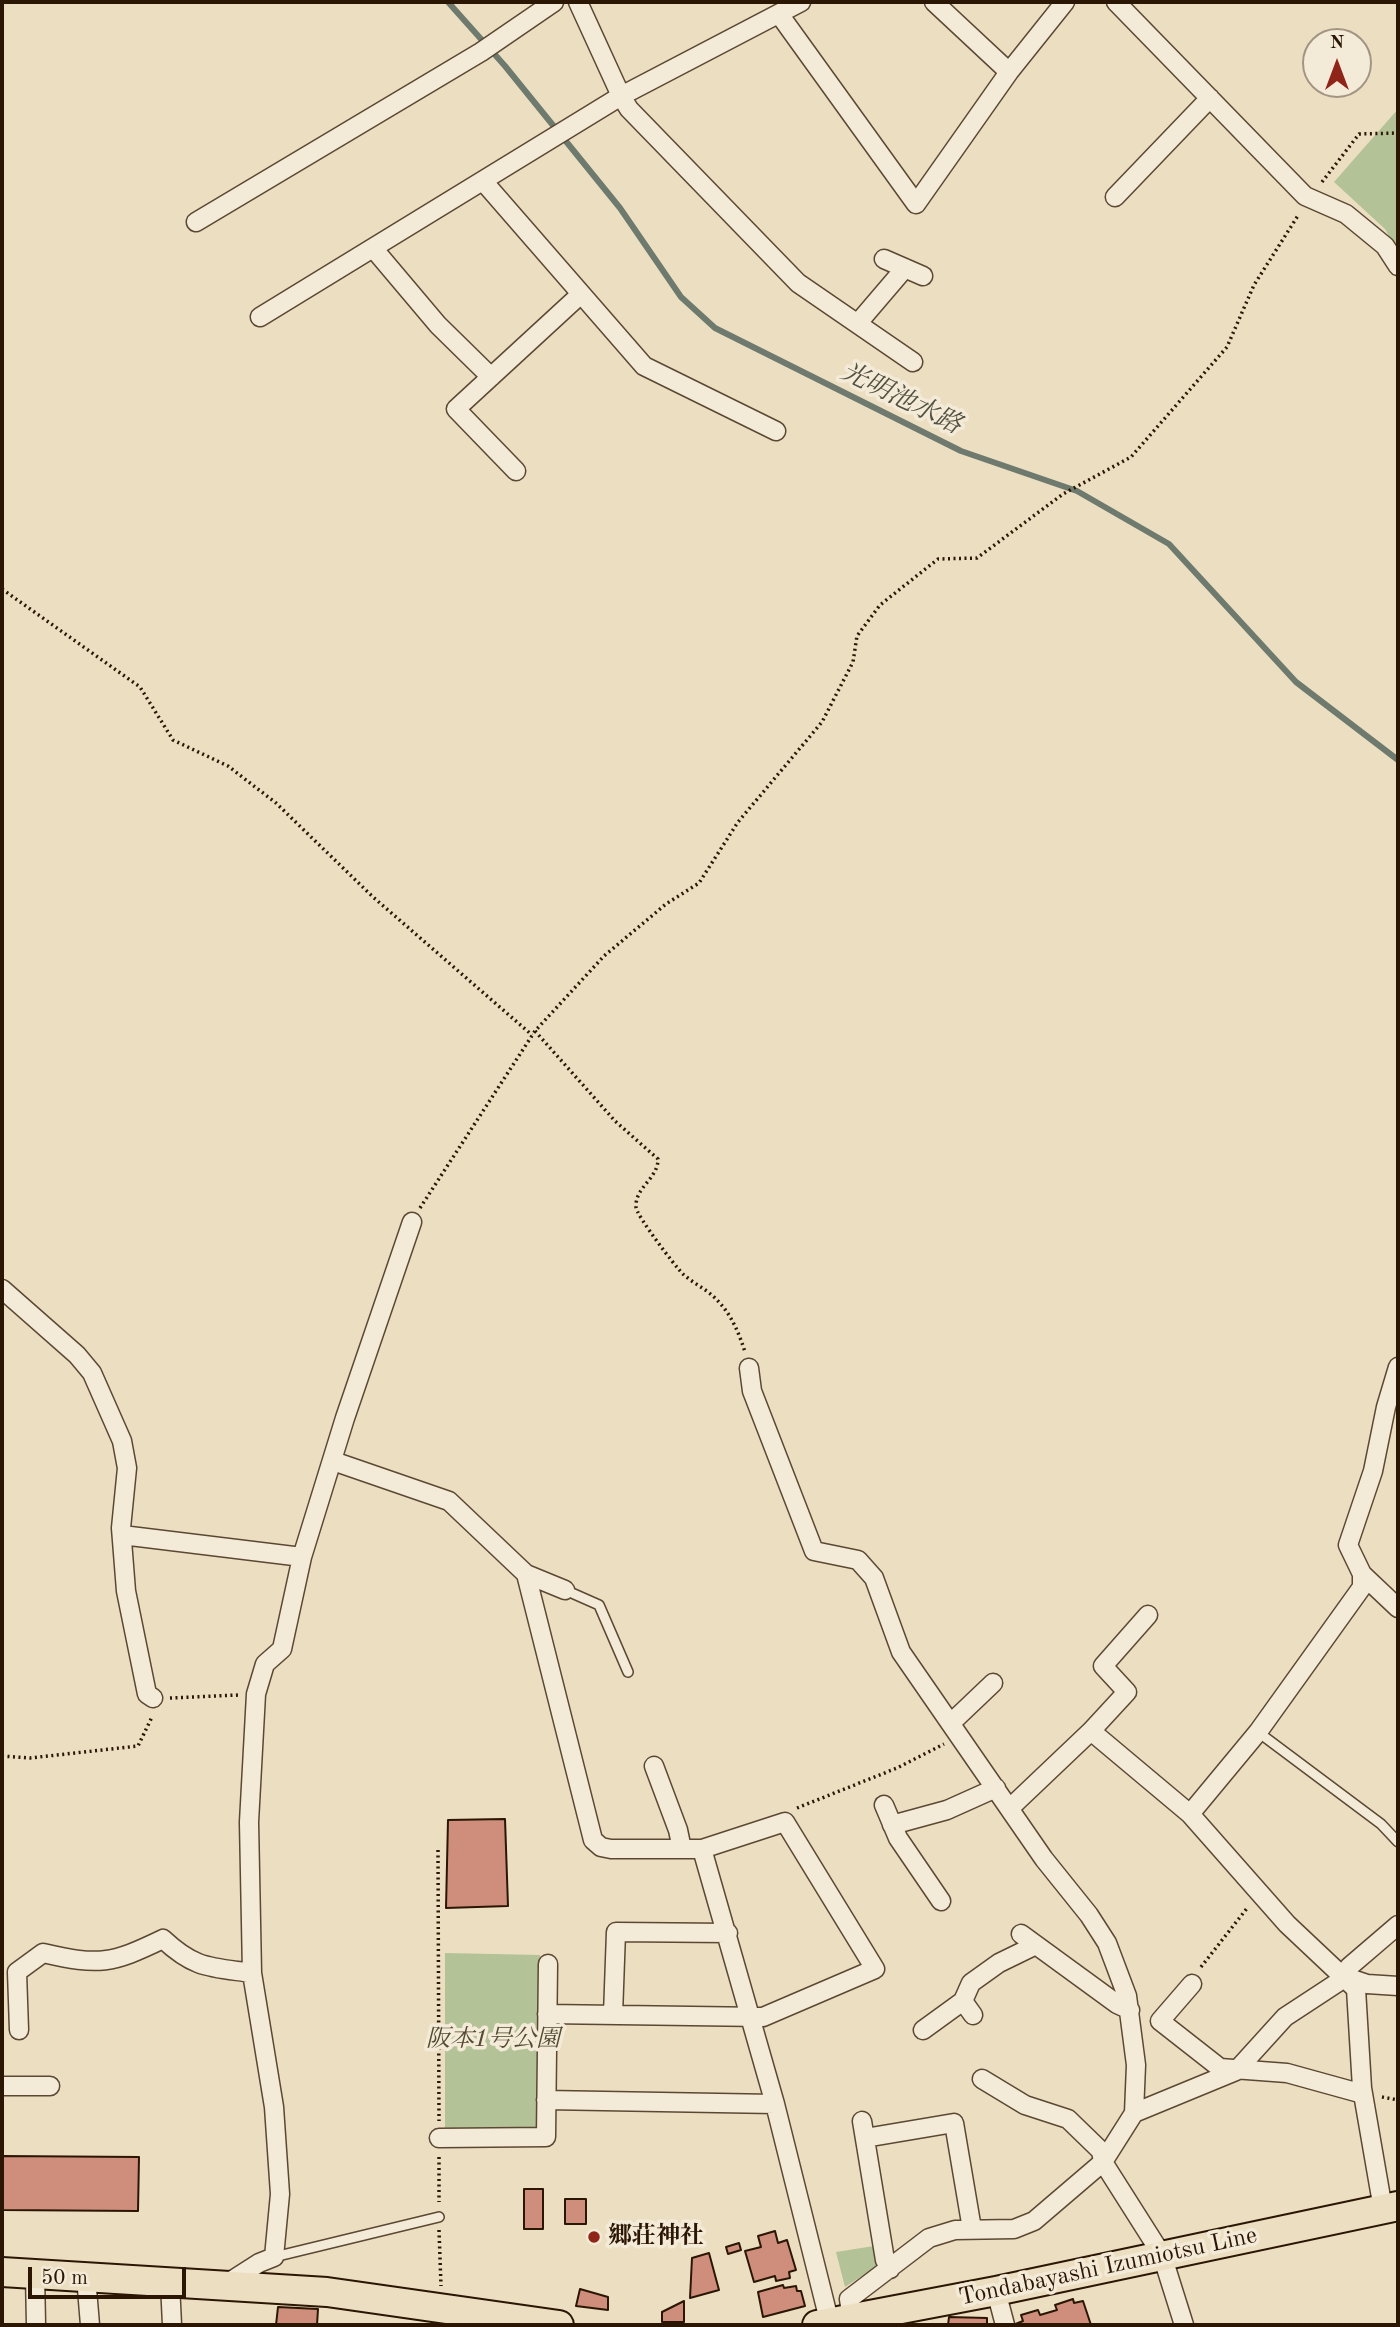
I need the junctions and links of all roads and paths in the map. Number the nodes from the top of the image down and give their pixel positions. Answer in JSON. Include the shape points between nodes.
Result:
{"nodes":[{"id":1,"x":554,"y":2,"type":"edge"},
{"id":2,"x":578,"y":2,"type":"edge"},
{"id":3,"x":801,"y":2,"type":"edge"},
{"id":4,"x":934,"y":2,"type":"edge"},
{"id":5,"x":1065,"y":2,"type":"edge"},
{"id":6,"x":1116,"y":2,"type":"edge"},
{"id":7,"x":779,"y":14,"type":"junction"},
{"id":8,"x":1009,"y":72,"type":"junction"},
{"id":9,"x":621,"y":96,"type":"junction"},
{"id":10,"x":1210,"y":98,"type":"junction"},
{"id":11,"x":1398,"y":133,"type":"edge"},
{"id":12,"x":483,"y":181,"type":"junction"},
{"id":13,"x":1115,"y":197,"type":"dead end"},
{"id":14,"x":1310,"y":197,"type":"junction"},
{"id":15,"x":196,"y":222,"type":"dead end"},
{"id":16,"x":373,"y":247,"type":"junction"},
{"id":17,"x":884,"y":259,"type":"dead end"},
{"id":18,"x":1398,"y":266,"type":"edge"},
{"id":19,"x":905,"y":268,"type":"junction"},
{"id":20,"x":923,"y":276,"type":"dead end"},
{"id":21,"x":581,"y":294,"type":"junction"},
{"id":22,"x":260,"y":317,"type":"dead end"},
{"id":23,"x":858,"y":323,"type":"junction"},
{"id":24,"x":913,"y":362,"type":"dead end"},
{"id":25,"x":491,"y":377,"type":"junction"},
{"id":26,"x":776,"y":431,"type":"dead end"},
{"id":27,"x":516,"y":471,"type":"dead end"},
{"id":28,"x":2,"y":589,"type":"edge"},
{"id":29,"x":533,"y":1033,"type":"junction"},
{"id":30,"x":412,"y":1222,"type":"joint"},
{"id":31,"x":2,"y":1289,"type":"edge"},
{"id":32,"x":1398,"y":1367,"type":"edge"},
{"id":33,"x":749,"y":1368,"type":"joint"},
{"id":34,"x":333,"y":1461,"type":"junction"},
{"id":35,"x":122,"y":1535,"type":"junction"},
{"id":36,"x":302,"y":1558,"type":"junction"},
{"id":37,"x":526,"y":1574,"type":"junction"},
{"id":38,"x":1362,"y":1574,"type":"junction"},
{"id":39,"x":565,"y":1590,"type":"joint"},
{"id":40,"x":1398,"y":1608,"type":"edge"},
{"id":41,"x":1148,"y":1615,"type":"dead end"},
{"id":42,"x":628,"y":1672,"type":"dead end"},
{"id":43,"x":993,"y":1683,"type":"dead end"},
{"id":44,"x":256,"y":1694,"type":"junction"},
{"id":45,"x":153,"y":1698,"type":"junction"},
{"id":46,"x":955,"y":1730,"type":"junction"},
{"id":47,"x":1091,"y":1731,"type":"junction"},
{"id":48,"x":1258,"y":1732,"type":"junction"},
{"id":49,"x":2,"y":1756,"type":"edge"},
{"id":50,"x":653,"y":1766,"type":"dead end"},
{"id":51,"x":996,"y":1788,"type":"junction"},
{"id":52,"x":884,"y":1805,"type":"dead end"},
{"id":53,"x":1010,"y":1808,"type":"junction"},
{"id":54,"x":1190,"y":1814,"type":"junction"},
{"id":55,"x":785,"y":1822,"type":"junction"},
{"id":56,"x":892,"y":1825,"type":"junction"},
{"id":57,"x":1398,"y":1842,"type":"edge"},
{"id":58,"x":682,"y":1849,"type":"junction"},
{"id":59,"x":702,"y":1849,"type":"junction"},
{"id":60,"x":438,"y":1850,"type":"dead end"},
{"id":61,"x":1260,"y":1891,"type":"junction"},
{"id":62,"x":941,"y":1901,"type":"dead end"},
{"id":63,"x":1398,"y":1925,"type":"edge"},
{"id":64,"x":727,"y":1933,"type":"junction"},
{"id":65,"x":1021,"y":1934,"type":"dead end"},
{"id":66,"x":1036,"y":1945,"type":"junction"},
{"id":67,"x":548,"y":1964,"type":"dead end"},
{"id":68,"x":253,"y":1973,"type":"junction"},
{"id":69,"x":1346,"y":1977,"type":"junction"},
{"id":70,"x":1192,"y":1984,"type":"joint"},
{"id":71,"x":1398,"y":1986,"type":"edge"},
{"id":72,"x":1130,"y":2010,"type":"junction"},
{"id":73,"x":547,"y":2014,"type":"junction"},
{"id":74,"x":613,"y":2015,"type":"junction"},
{"id":75,"x":751,"y":2018,"type":"junction"},
{"id":76,"x":923,"y":2029,"type":"dead end"},
{"id":77,"x":19,"y":2030,"type":"dead end"},
{"id":78,"x":1236,"y":2071,"type":"junction"},
{"id":79,"x":995,"y":2081,"type":"dead end"},
{"id":80,"x":2,"y":2086,"type":"edge"},
{"id":81,"x":50,"y":2086,"type":"dead end"},
{"id":82,"x":1363,"y":2094,"type":"junction"},
{"id":83,"x":546,"y":2100,"type":"junction"},
{"id":84,"x":775,"y":2104,"type":"junction"},
{"id":85,"x":1134,"y":2113,"type":"junction"},
{"id":86,"x":439,"y":2138,"type":"junction"},
{"id":87,"x":1103,"y":2162,"type":"junction"},
{"id":88,"x":1391,"y":2207,"type":"edge"},
{"id":89,"x":439,"y":2217,"type":"junction"},
{"id":90,"x":972,"y":2230,"type":"junction"},
{"id":91,"x":1162,"y":2255,"type":"junction"},
{"id":92,"x":274,"y":2257,"type":"junction"},
{"id":93,"x":890,"y":2269,"type":"junction"},
{"id":94,"x":2,"y":2272,"type":"edge"},
{"id":95,"x":35,"y":2274,"type":"junction"},
{"id":96,"x":86,"y":2277,"type":"junction"},
{"id":97,"x":170,"y":2283,"type":"junction"},
{"id":98,"x":223,"y":2286,"type":"junction"},
{"id":99,"x":996,"y":2291,"type":"junction"},
{"id":100,"x":441,"y":2317,"type":"edge"},
{"id":101,"x":833,"y":2323,"type":"edge"},
{"id":102,"x":36,"y":2325,"type":"edge"},
{"id":103,"x":90,"y":2325,"type":"edge"},
{"id":104,"x":172,"y":2325,"type":"edge"},
{"id":105,"x":559,"y":2325,"type":"edge"},
{"id":106,"x":1005,"y":2325,"type":"edge"},
{"id":107,"x":1184,"y":2325,"type":"edge"}],
"edges":[{"from":1,"to":15,"type":"street","via":[[488,47]]},
{"from":2,"to":9,"type":"street"},
{"from":3,"to":7,"type":"street"},
{"from":4,"to":8,"type":"street"},
{"from":5,"to":8,"type":"street"},
{"from":6,"to":10,"type":"street"},
{"from":7,"to":8,"type":"street","via":[[916,204]]},
{"from":7,"to":9,"type":"street"},
{"from":9,"to":12,"type":"street"},
{"from":9,"to":23,"type":"street","via":[[798,283]]},
{"from":10,"to":13,"type":"street"},
{"from":10,"to":14,"type":"street"},
{"from":11,"to":14,"type":"path","via":[[1359,134]]},
{"from":12,"to":16,"type":"street"},
{"from":12,"to":21,"type":"street"},
{"from":14,"to":18,"type":"street","via":[[1346,214],[1385,246]]},
{"from":14,"to":29,"type":"path","via":[[1254,285],[1227,347],[1131,457],[1063,494],[977,558],[938,559],[880,605],[857,636],[853,662],[822,722],[738,822],[699,883],[604,956]]},
{"from":16,"to":22,"type":"street"},
{"from":16,"to":25,"type":"street","via":[[438,325]]},
{"from":17,"to":19,"type":"street"},
{"from":19,"to":20,"type":"street"},
{"from":19,"to":23,"type":"street"},
{"from":21,"to":25,"type":"street"},
{"from":21,"to":26,"type":"street","via":[[644,366]]},
{"from":23,"to":24,"type":"street"},
{"from":25,"to":27,"type":"street","via":[[456,409]]},
{"from":28,"to":29,"type":"path","via":[[140,687],[173,740],[228,766],[276,803],[373,897]]},
{"from":29,"to":30,"type":"path"},
{"from":29,"to":33,"type":"path","via":[[615,1121],[658,1159],[658,1169],[638,1194],[640,1220],[681,1272],[717,1300],[738,1330]]},
{"from":30,"to":34,"type":"street"},
{"from":31,"to":35,"type":"street","via":[[92,1373],[122,1441],[127,1468]]},
{"from":32,"to":38,"type":"street","via":[[1373,1471],[1348,1545]]},
{"from":33,"to":46,"type":"street","via":[[752,1391],[814,1551],[858,1560],[874,1578],[901,1652]]},
{"from":34,"to":36,"type":"street"},
{"from":34,"to":37,"type":"street","via":[[449,1501]]},
{"from":35,"to":36,"type":"street"},
{"from":35,"to":45,"type":"street","via":[[126,1591],[147,1694]]},
{"from":36,"to":44,"type":"street","via":[[282,1648],[265,1664]]},
{"from":37,"to":39,"type":"street"},
{"from":37,"to":58,"type":"street","via":[[593,1840],[611,1849]]},
{"from":38,"to":40,"type":"street"},
{"from":38,"to":48,"type":"street","via":[[1355,1600]]},
{"from":39,"to":42,"type":"lane","via":[[599,1605]]},
{"from":41,"to":47,"type":"street","via":[[1103,1666],[1127,1692]]},
{"from":43,"to":46,"type":"street"},
{"from":44,"to":45,"type":"path"},
{"from":44,"to":68,"type":"street","via":[[249,1822]]},
{"from":45,"to":49,"type":"path","via":[[155,1712],[138,1745],[30,1758]]},
{"from":46,"to":51,"type":"street"},
{"from":46,"to":55,"type":"path","via":[[897,1768],[792,1810]]},
{"from":47,"to":53,"type":"street"},
{"from":47,"to":54,"type":"street"},
{"from":48,"to":54,"type":"street"},
{"from":48,"to":57,"type":"lane","via":[[1381,1824]]},
{"from":50,"to":58,"type":"street"},
{"from":51,"to":53,"type":"street"},
{"from":51,"to":56,"type":"street","via":[[947,1810]]},
{"from":52,"to":56,"type":"street"},
{"from":53,"to":72,"type":"street","via":[[1107,1943]]},
{"from":54,"to":61,"type":"street"},
{"from":55,"to":59,"type":"street"},
{"from":55,"to":75,"type":"street","via":[[876,1969]]},
{"from":56,"to":62,"type":"street"},
{"from":58,"to":59,"type":"street"},
{"from":59,"to":64,"type":"street"},
{"from":60,"to":86,"type":"path"},
{"from":61,"to":69,"type":"street","via":[[1287,1924]]},
{"from":61,"to":70,"type":"path"},
{"from":63,"to":69,"type":"street","via":[[1349,1967]]},
{"from":64,"to":74,"type":"street","via":[[616,1932]]},
{"from":64,"to":75,"type":"street"},
{"from":65,"to":66,"type":"street"},
{"from":66,"to":72,"type":"street"},
{"from":66,"to":76,"type":"street","via":[[971,1983],[968,2008]]},
{"from":67,"to":73,"type":"street"},
{"from":68,"to":77,"type":"street","via":[[201,1966],[163,1939],[109,1962],[43,1954],[17,1972]]},
{"from":68,"to":92,"type":"street","via":[[274,2107],[280,2194]]},
{"from":69,"to":71,"type":"street"},
{"from":69,"to":78,"type":"street","via":[[1285,2017]]},
{"from":69,"to":82,"type":"street","via":[[1356,1989]]},
{"from":70,"to":78,"type":"street","via":[[1160,2021],[1220,2068]]},
{"from":72,"to":85,"type":"street","via":[[1136,2065]]},
{"from":73,"to":74,"type":"street"},
{"from":73,"to":83,"type":"street"},
{"from":74,"to":75,"type":"street"},
{"from":75,"to":84,"type":"street"},
{"from":78,"to":82,"type":"street","via":[[1287,2073]]},
{"from":78,"to":85,"type":"street"},
{"from":79,"to":87,"type":"street","via":[[1025,2105],[1069,2119],[1101,2151]]},
{"from":80,"to":81,"type":"street"},
{"from":82,"to":88,"type":"street"},
{"from":83,"to":84,"type":"street"},
{"from":83,"to":86,"type":"street","via":[[546,2137]]},
{"from":84,"to":101,"type":"street"},
{"from":85,"to":87,"type":"street"},
{"from":86,"to":89,"type":"path"},
{"from":87,"to":90,"type":"street","via":[[1034,2221],[1014,2229]]},
{"from":87,"to":91,"type":"street"},
{"from":88,"to":91,"type":"main road","name":"Tondabayashi Izumiotsu Line"},
{"from":89,"to":92,"type":"lane"},
{"from":89,"to":100,"type":"path"},
{"from":90,"to":93,"type":"street","via":[[929,2238]]},
{"from":90,"to":93,"type":"street","via":[[954,2123],[864,2130]]},
{"from":91,"to":99,"type":"main road","name":"Tondabayashi Izumiotsu Line"},
{"from":91,"to":107,"type":"street"},
{"from":92,"to":98,"type":"street"},
{"from":93,"to":101,"type":"street","via":[[849,2299]]},
{"from":94,"to":95,"type":"main road"},
{"from":95,"to":96,"type":"main road"},
{"from":95,"to":102,"type":"street"},
{"from":96,"to":97,"type":"main road"},
{"from":96,"to":103,"type":"street"},
{"from":97,"to":98,"type":"main road"},
{"from":97,"to":104,"type":"street"},
{"from":98,"to":100,"type":"main road","via":[[327,2292]]},
{"from":99,"to":101,"type":"main road","name":"Tondabayashi Izumiotsu Line"},
{"from":99,"to":106,"type":"street"},
{"from":100,"to":105,"type":"main road"}]}
